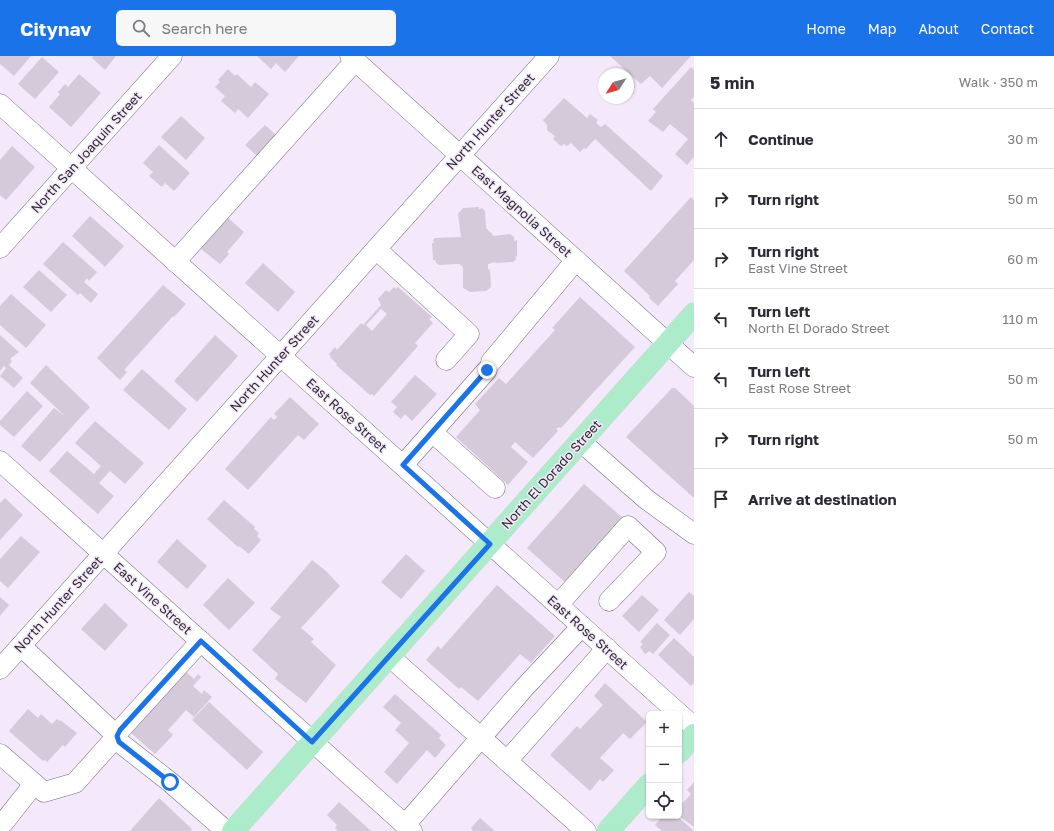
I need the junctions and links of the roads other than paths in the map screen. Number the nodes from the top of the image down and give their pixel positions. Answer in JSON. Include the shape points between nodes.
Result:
{"nodes":[{"id":1,"x":172,"y":56,"type":"edge"},
{"id":2,"x":548,"y":56,"type":"edge"},
{"id":3,"x":352,"y":58,"type":"edge"},
{"id":4,"x":0,"y":104,"type":"edge"},
{"id":5,"x":460,"y":155,"type":"junction"},
{"id":6,"x":72,"y":168,"type":"junction"},
{"id":7,"x":0,"y":248,"type":"edge"},
{"id":8,"x":376,"y":249,"type":"junction"},
{"id":9,"x":576,"y":260,"type":"junction"},
{"id":10,"x":175,"y":262,"type":"junction"},
{"id":11,"x":694,"y":314,"type":"edge"},
{"id":12,"x":668,"y":343,"type":"junction"},
{"id":13,"x":280,"y":356,"type":"junction"},
{"id":14,"x":446,"y":360,"type":"dead end"},
{"id":15,"x":694,"y":367,"type":"edge"},
{"id":16,"x":432,"y":432,"type":"junction"},
{"id":17,"x":580,"y":442,"type":"junction"},
{"id":18,"x":0,"y":461,"type":"edge"},
{"id":19,"x":403,"y":465,"type":"junction"},
{"id":20,"x":495,"y":488,"type":"dead end"},
{"id":21,"x":694,"y":534,"type":"edge"},
{"id":22,"x":490,"y":544,"type":"junction"},
{"id":23,"x":104,"y":554,"type":"junction"},
{"id":24,"x":609,"y":601,"type":"dead end"},
{"id":25,"x":558,"y":605,"type":"junction"},
{"id":26,"x":582,"y":626,"type":"junction"},
{"id":27,"x":201,"y":641,"type":"junction"},
{"id":28,"x":21,"y":646,"type":"junction"},
{"id":29,"x":607,"y":648,"type":"junction"},
{"id":30,"x":389,"y":656,"type":"junction"},
{"id":31,"x":0,"y":669,"type":"edge"},
{"id":32,"x":694,"y":727,"type":"edge"},
{"id":33,"x":694,"y":735,"type":"edge"},
{"id":34,"x":117,"y":736,"type":"junction"},
{"id":35,"x":481,"y":738,"type":"junction"},
{"id":36,"x":312,"y":742,"type":"junction"},
{"id":37,"x":682,"y":749,"type":"edge"},
{"id":38,"x":0,"y":754,"type":"edge"},
{"id":39,"x":507,"y":761,"type":"junction"},
{"id":40,"x":34,"y":784,"type":"junction"},
{"id":41,"x":646,"y":788,"type":"edge"},
{"id":42,"x":6,"y":824,"type":"edge"},
{"id":43,"x":409,"y":828,"type":"edge"},
{"id":44,"x":226,"y":831,"type":"edge"},
{"id":45,"x":233,"y":831,"type":"edge"},
{"id":46,"x":586,"y":831,"type":"edge"},
{"id":47,"x":608,"y":831,"type":"edge"}],
"edges":[{"from":1,"to":6,"type":"street","name":"North San Joaquin Street"},
{"from":2,"to":5,"type":"street","name":"North Hunter Street"},
{"from":3,"to":5,"type":"street","name":"East Magnolia Street"},
{"from":3,"to":10,"type":"street"},
{"from":4,"to":6,"type":"street","name":"East Rose Street"},
{"from":5,"to":8,"type":"street","name":"North Hunter Street"},
{"from":5,"to":9,"type":"street","name":"East Magnolia Street"},
{"from":6,"to":7,"type":"street","name":"North San Joaquin Street"},
{"from":6,"to":10,"type":"street","name":"East Rose Street"},
{"from":8,"to":13,"type":"street","name":"North Hunter Street"},
{"from":8,"to":14,"type":"street","via":[[469,334]]},
{"from":9,"to":12,"type":"street","name":"East Magnolia Street"},
{"from":9,"to":16,"type":"street"},
{"from":10,"to":13,"type":"street","name":"East Rose Street"},
{"from":11,"to":12,"type":"main road","name":"North El Dorado Street"},
{"from":12,"to":15,"type":"street","name":"East Magnolia Street"},
{"from":12,"to":17,"type":"main road","name":"North El Dorado Street"},
{"from":13,"to":19,"type":"street","name":"East Rose Street"},
{"from":13,"to":23,"type":"street","name":"North Hunter Street"},
{"from":16,"to":19,"type":"street"},
{"from":16,"to":20,"type":"street"},
{"from":17,"to":21,"type":"street","via":[[646,499]]},
{"from":17,"to":22,"type":"main road","name":"North El Dorado Street"},
{"from":18,"to":23,"type":"street","name":"East Vine Street"},
{"from":19,"to":22,"type":"street","name":"East Rose Street"},
{"from":22,"to":25,"type":"street","name":"East Rose Street"},
{"from":22,"to":30,"type":"main road","name":"North El Dorado Street"},
{"from":23,"to":27,"type":"street","name":"East Vine Street"},
{"from":23,"to":28,"type":"street","name":"North Hunter Street"},
{"from":24,"to":25,"type":"street","via":[[656,552],[628,526]]},
{"from":25,"to":26,"type":"street","name":"East Rose Street"},
{"from":26,"to":29,"type":"street","name":"East Rose Street"},
{"from":26,"to":35,"type":"street"},
{"from":27,"to":34,"type":"street"},
{"from":27,"to":36,"type":"street","name":"East Vine Street"},
{"from":28,"to":31,"type":"street","name":"North Hunter Street"},
{"from":28,"to":34,"type":"street"},
{"from":29,"to":32,"type":"street","name":"East Rose Street"},
{"from":29,"to":39,"type":"street"},
{"from":30,"to":35,"type":"street"},
{"from":30,"to":36,"type":"main road","name":"North El Dorado Street"},
{"from":33,"to":37,"type":"main road"},
{"from":34,"to":40,"type":"street","via":[[75,783],[44,792]]},
{"from":34,"to":44,"type":"street","via":[[119,742]]},
{"from":35,"to":39,"type":"street"},
{"from":35,"to":43,"type":"street"},
{"from":36,"to":43,"type":"street","name":"East Vine Street"},
{"from":36,"to":45,"type":"main road","name":"North El Dorado Street"},
{"from":38,"to":40,"type":"street"},
{"from":39,"to":46,"type":"street"},
{"from":40,"to":42,"type":"street"},
{"from":41,"to":47,"type":"main road"}]}
